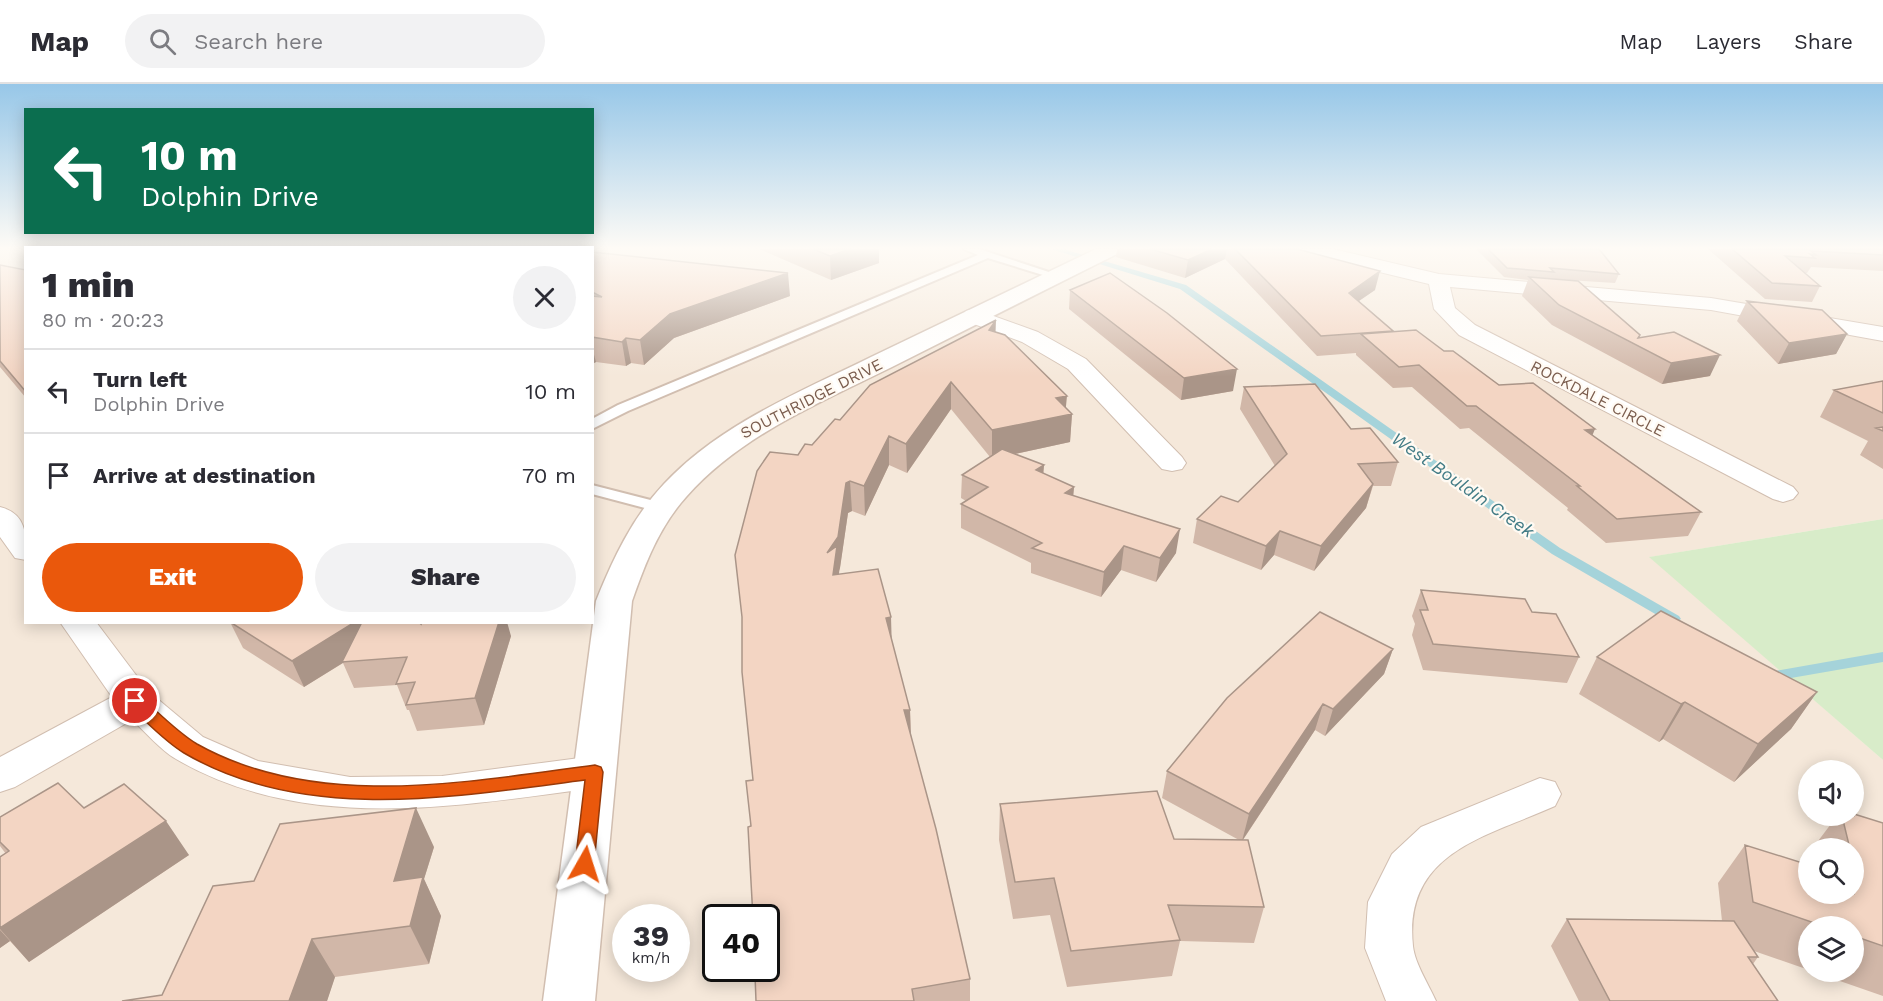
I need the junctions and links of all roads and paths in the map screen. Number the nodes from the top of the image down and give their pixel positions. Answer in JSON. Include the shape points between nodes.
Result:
{"nodes":[{"id":1,"x":899,"y":292,"type":"edge"},
{"id":2,"x":1024,"y":292,"type":"edge"},
{"id":3,"x":1439,"y":292,"type":"edge"},
{"id":4,"x":1573,"y":292,"type":"edge"},
{"id":5,"x":974,"y":316,"type":"junction"},
{"id":6,"x":1883,"y":334,"type":"edge"},
{"id":7,"x":594,"y":424,"type":"edge"},
{"id":8,"x":1172,"y":463,"type":"dead end"},
{"id":9,"x":594,"y":490,"type":"edge"},
{"id":10,"x":1783,"y":493,"type":"dead end"},
{"id":11,"x":660,"y":507,"type":"junction"},
{"id":12,"x":0,"y":516,"type":"edge"},
{"id":13,"x":24,"y":548,"type":"edge"},
{"id":14,"x":78,"y":624,"type":"edge"},
{"id":15,"x":135,"y":701,"type":"junction"},
{"id":16,"x":595,"y":772,"type":"junction"},
{"id":17,"x":0,"y":776,"type":"edge"},
{"id":18,"x":1540,"y":794,"type":"dead end"},
{"id":19,"x":569,"y":1001,"type":"edge"},
{"id":20,"x":1412,"y":1001,"type":"edge"}],
"edges":[{"from":1,"to":7,"type":"lane","via":[[623,408]]},
{"from":2,"to":5,"type":"street","name":"SOUTHRIDGE DRIVE"},
{"from":3,"to":10,"type":"street","name":"ROCKDALE CIRCLE","via":[[1449,316],[1467,330]]},
{"from":4,"to":6,"type":"street","via":[[1712,304]]},
{"from":5,"to":8,"type":"street","via":[[1030,337],[1077,364]]},
{"from":5,"to":11,"type":"street","name":"SOUTHRIDGE DRIVE","via":[[736,436],[708,458]]},
{"from":9,"to":11,"type":"lane"},
{"from":11,"to":16,"type":"street","name":"SOUTHRIDGE DRIVE","via":[[641,533],[614,601]]},
{"from":12,"to":13,"type":"street"},
{"from":14,"to":15,"type":"street"},
{"from":15,"to":16,"type":"street","via":[[189,748],[252,776],[350,793],[442,792]]},
{"from":15,"to":17,"type":"street"},
{"from":16,"to":19,"type":"street","name":"SOUTHRIDGE DRIVE"},
{"from":18,"to":20,"type":"street","via":[[1436,840],[1408,867],[1391,902],[1389,948]]}]}
